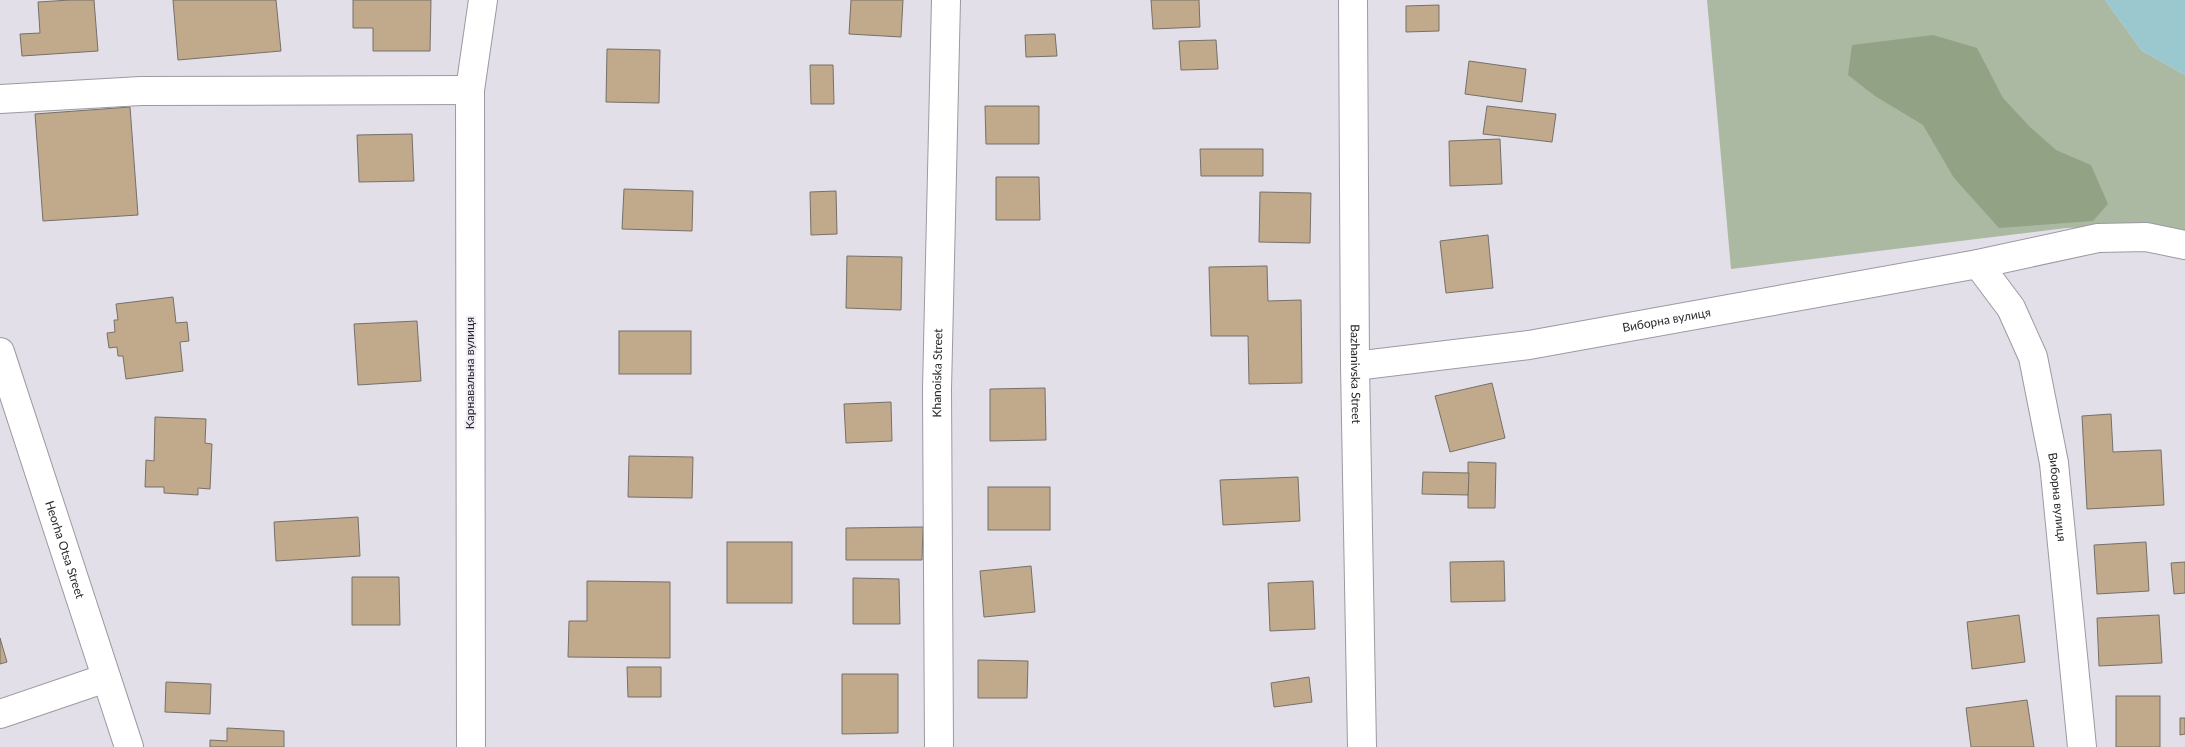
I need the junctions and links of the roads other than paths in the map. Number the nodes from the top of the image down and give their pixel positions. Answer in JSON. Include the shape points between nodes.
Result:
{"nodes":[{"id":1,"x":483,"y":0,"type":"edge"},
{"id":2,"x":946,"y":0,"type":"edge"},
{"id":3,"x":1353,"y":0,"type":"edge"},
{"id":4,"x":470,"y":90,"type":"junction"},
{"id":5,"x":0,"y":99,"type":"edge"},
{"id":6,"x":2185,"y":245,"type":"edge"},
{"id":7,"x":1978,"y":264,"type":"junction"},
{"id":8,"x":0,"y":352,"type":"edge"},
{"id":9,"x":1354,"y":366,"type":"junction"},
{"id":10,"x":106,"y":678,"type":"junction"},
{"id":11,"x":0,"y":714,"type":"edge"},
{"id":12,"x":129,"y":747,"type":"edge"},
{"id":13,"x":470,"y":747,"type":"edge"},
{"id":14,"x":939,"y":747,"type":"edge"},
{"id":15,"x":1362,"y":747,"type":"edge"},
{"id":16,"x":2082,"y":747,"type":"edge"}],
"edges":[{"from":1,"to":4,"type":"street","name":"Карнавальна вулиця"},
{"from":2,"to":14,"type":"street","name":"Khanoiska Street","via":[[937,389]]},
{"from":3,"to":9,"type":"street","name":"Bazhanivska Street"},
{"from":4,"to":5,"type":"street","via":[[142,91]]},
{"from":4,"to":13,"type":"street","name":"Карнавальна вулиця"},
{"from":6,"to":7,"type":"street","name":"Виборна вулиця","via":[[2146,237],[2098,238]]},
{"from":7,"to":9,"type":"street","name":"Виборна вулиця","via":[[1529,346]]},
{"from":7,"to":16,"type":"street","name":"Виборна вулиця","via":[[2011,308],[2033,358],[2054,463]]},
{"from":8,"to":10,"type":"street","name":"Heorha Otsa Street"},
{"from":9,"to":15,"type":"street","name":"Bazhanivska Street"},
{"from":10,"to":11,"type":"street"},
{"from":10,"to":12,"type":"street","name":"Heorha Otsa Street"}]}
